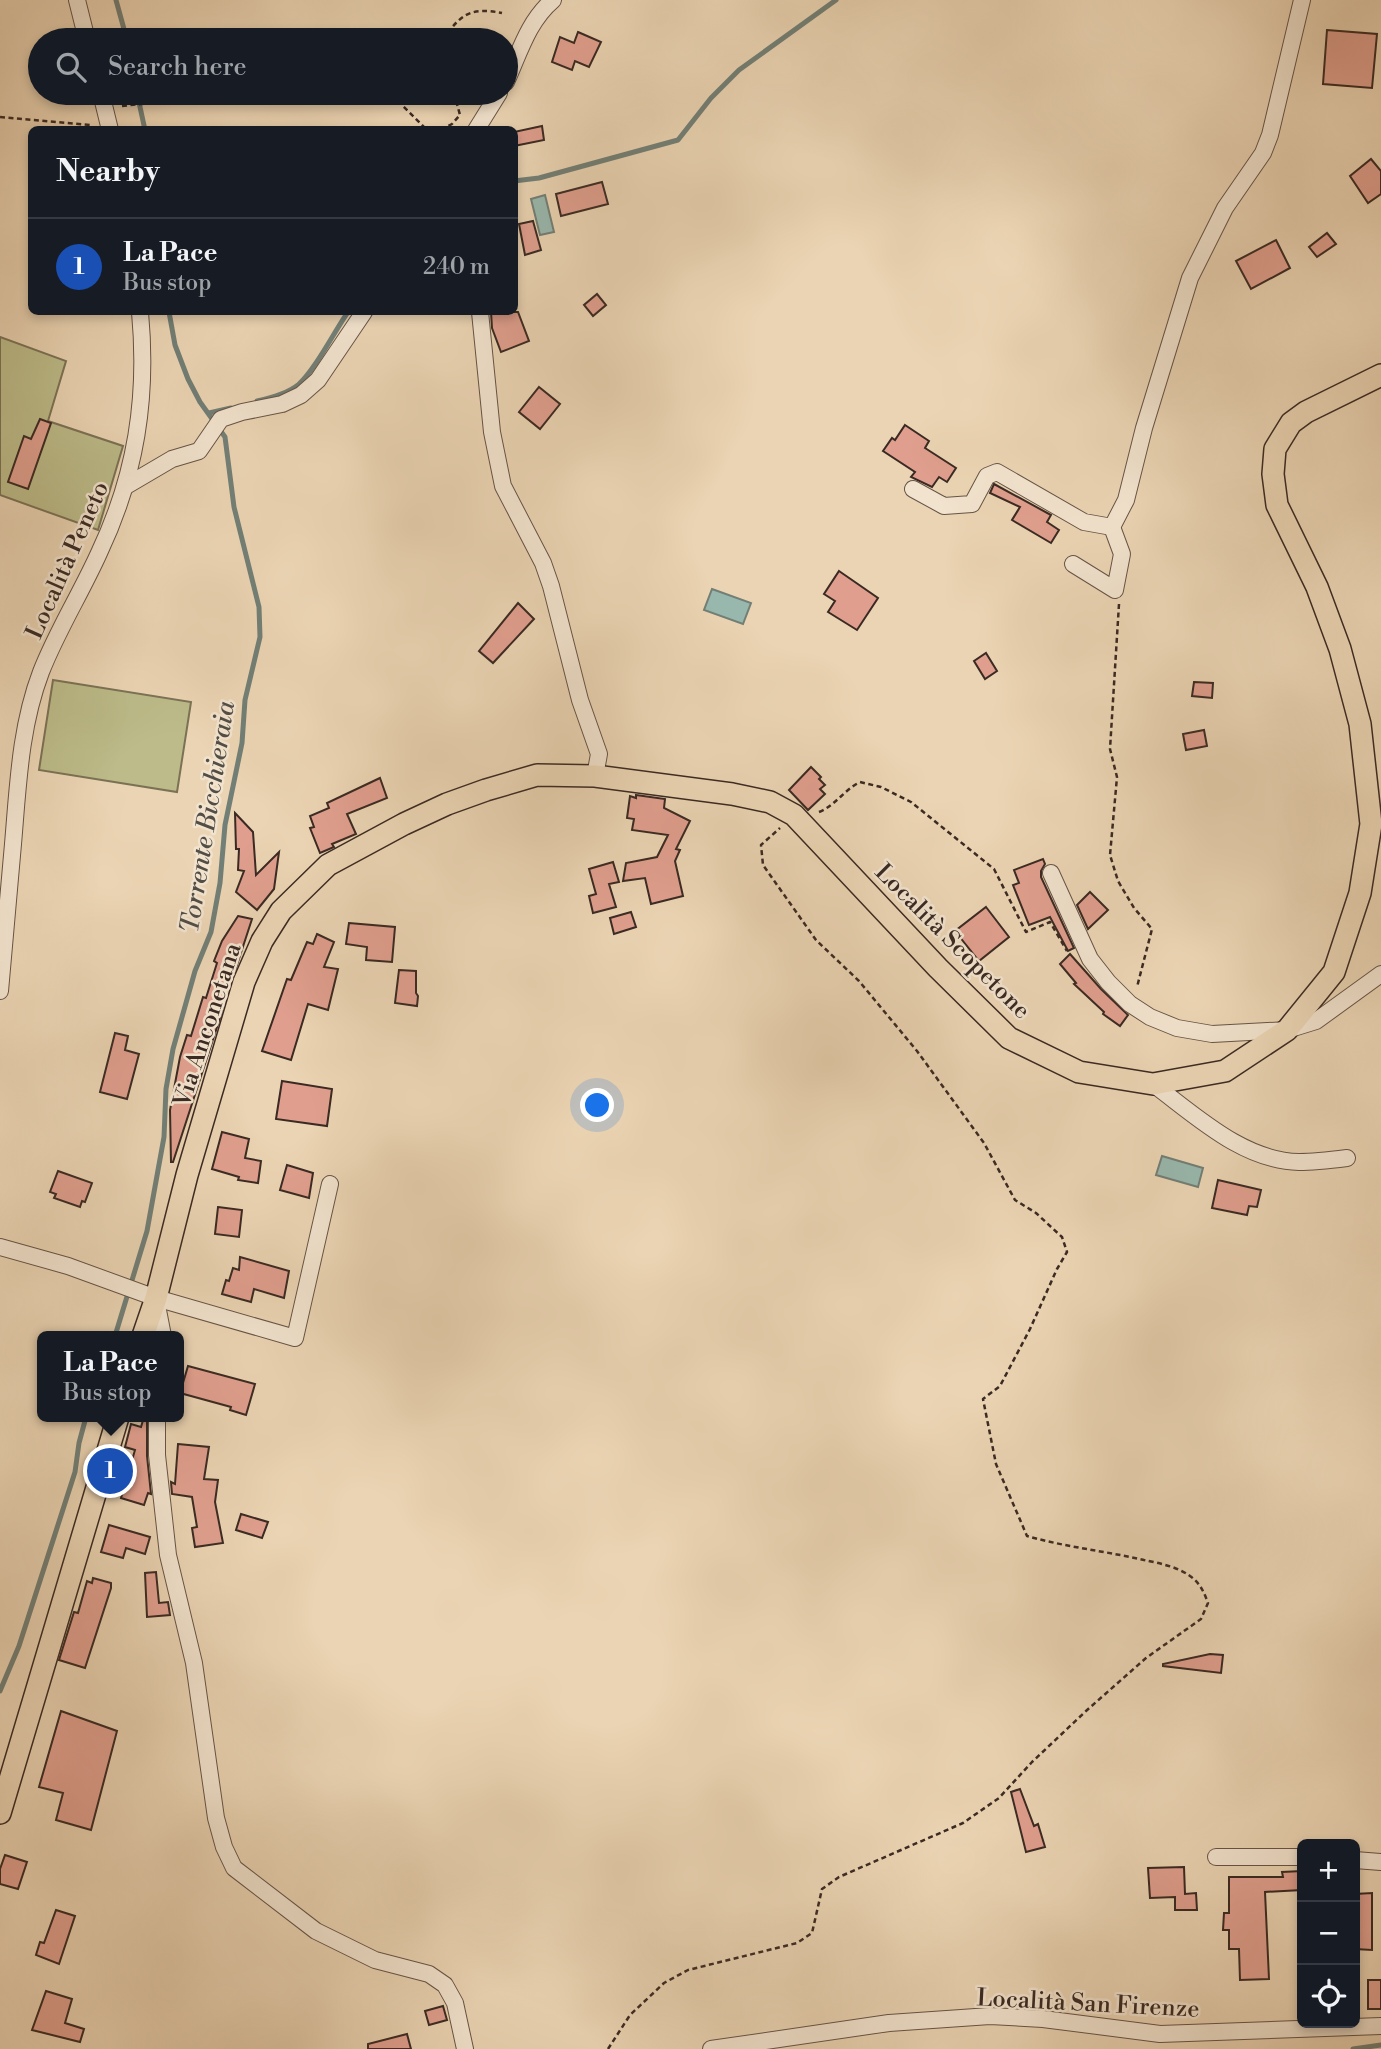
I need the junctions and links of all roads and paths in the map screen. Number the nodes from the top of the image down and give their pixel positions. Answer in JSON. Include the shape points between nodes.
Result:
{"nodes":[{"id":1,"x":76,"y":0,"type":"edge"},
{"id":2,"x":553,"y":0,"type":"edge"},
{"id":3,"x":1302,"y":0,"type":"edge"},
{"id":4,"x":502,"y":13,"type":"dead end"},
{"id":5,"x":84,"y":28,"type":"edge"},
{"id":6,"x":453,"y":28,"type":"edge"},
{"id":7,"x":518,"y":53,"type":"edge"},
{"id":8,"x":104,"y":105,"type":"edge"},
{"id":9,"x":122,"y":105,"type":"edge"},
{"id":10,"x":402,"y":105,"type":"edge"},
{"id":11,"x":457,"y":105,"type":"edge"},
{"id":12,"x":492,"y":105,"type":"edge"},
{"id":13,"x":105,"y":110,"type":"junction"},
{"id":14,"x":0,"y":117,"type":"edge"},
{"id":15,"x":79,"y":124,"type":"dead end"},
{"id":16,"x":109,"y":126,"type":"edge"},
{"id":17,"x":423,"y":126,"type":"edge"},
{"id":18,"x":449,"y":126,"type":"edge"},
{"id":19,"x":478,"y":126,"type":"edge"},
{"id":20,"x":140,"y":315,"type":"edge"},
{"id":21,"x":362,"y":315,"type":"edge"},
{"id":22,"x":480,"y":315,"type":"edge"},
{"id":23,"x":1381,"y":375,"type":"edge"},
{"id":24,"x":126,"y":486,"type":"junction"},
{"id":25,"x":913,"y":489,"type":"dead end"},
{"id":26,"x":1112,"y":527,"type":"junction"},
{"id":27,"x":1073,"y":564,"type":"dead end"},
{"id":28,"x":1115,"y":590,"type":"junction"},
{"id":29,"x":595,"y":776,"type":"junction"},
{"id":30,"x":797,"y":818,"type":"junction"},
{"id":31,"x":1051,"y":873,"type":"dead end"},
{"id":32,"x":1090,"y":959,"type":"junction"},
{"id":33,"x":1381,"y":974,"type":"edge"},
{"id":34,"x":0,"y":991,"type":"edge"},
{"id":35,"x":1130,"y":1004,"type":"junction"},
{"id":36,"x":1287,"y":1030,"type":"junction"},
{"id":37,"x":1153,"y":1084,"type":"junction"},
{"id":38,"x":1347,"y":1158,"type":"dead end"},
{"id":39,"x":330,"y":1184,"type":"dead end"},
{"id":40,"x":0,"y":1247,"type":"edge"},
{"id":41,"x":148,"y":1295,"type":"junction"},
{"id":42,"x":144,"y":1331,"type":"edge"},
{"id":43,"x":161,"y":1331,"type":"edge"},
{"id":44,"x":117,"y":1422,"type":"edge"},
{"id":45,"x":157,"y":1422,"type":"edge"},
{"id":46,"x":0,"y":1813,"type":"edge"},
{"id":47,"x":1216,"y":1857,"type":"dead end"},
{"id":48,"x":1297,"y":1857,"type":"edge"},
{"id":49,"x":1360,"y":1860,"type":"edge"},
{"id":50,"x":1381,"y":1862,"type":"edge"},
{"id":51,"x":1381,"y":2025,"type":"edge"},
{"id":52,"x":465,"y":2049,"type":"edge"},
{"id":53,"x":608,"y":2049,"type":"edge"},
{"id":54,"x":711,"y":2049,"type":"edge"}],
"edges":[{"from":1,"to":5,"type":"street"},
{"from":2,"to":7,"type":"street"},
{"from":3,"to":26,"type":"street","via":[[1270,135],[1263,153],[1224,208],[1190,278],[1126,500]]},
{"from":4,"to":6,"type":"path","via":[[464,15]]},
{"from":8,"to":13,"type":"street"},
{"from":9,"to":13,"type":"path"},
{"from":10,"to":17,"type":"path"},
{"from":11,"to":18,"type":"path","via":[[460,115]]},
{"from":12,"to":19,"type":"street"},
{"from":13,"to":16,"type":"street"},
{"from":14,"to":15,"type":"path"},
{"from":20,"to":24,"type":"street","name":"Località Peneto","via":[[144,352],[139,430]]},
{"from":21,"to":24,"type":"street","via":[[318,380],[300,395],[221,419],[199,451],[172,459]]},
{"from":22,"to":29,"type":"street","via":[[492,432],[503,486],[551,586],[599,754]]},
{"from":23,"to":36,"type":"main road","name":"Località Scopetone","via":[[1306,412],[1291,423],[1275,449],[1277,505],[1317,587],[1357,711],[1371,824],[1360,893],[1334,972]]},
{"from":24,"to":34,"type":"street","name":"Località Peneto","via":[[41,672],[28,721],[17,780]]},
{"from":25,"to":26,"type":"street","via":[[944,506],[972,504],[987,477],[997,472],[1084,522]]},
{"from":26,"to":28,"type":"street","via":[[1122,554]]},
{"from":27,"to":28,"type":"street"},
{"from":28,"to":35,"type":"path","via":[[1120,607],[1110,749],[1117,777],[1110,855],[1118,881],[1152,929]]},
{"from":29,"to":30,"type":"main road","name":"Località Scopetone","via":[[732,794],[770,803]]},
{"from":29,"to":41,"type":"main road","name":"Via Anconetana","via":[[537,775],[447,804],[328,865],[281,911],[244,982]]},
{"from":30,"to":32,"type":"path","via":[[826,810],[860,782],[881,787],[911,802],[993,869],[1026,932],[1050,922],[1068,952]]},
{"from":30,"to":37,"type":"main road","name":"Località Scopetone","via":[[1009,1038],[1079,1072]]},
{"from":30,"to":53,"type":"path","via":[[761,845],[763,865],[816,940],[859,981],[917,1051],[984,1143],[1015,1200],[1062,1237],[1067,1252],[1000,1386],[983,1399],[996,1464],[1027,1536],[1164,1565],[1189,1575],[1208,1602],[1201,1619],[1146,1658],[1096,1702],[999,1798],[962,1823],[839,1877],[822,1889],[812,1933],[797,1943],[688,1970],[664,1983],[630,2015]]},
{"from":31,"to":32,"type":"street"},
{"from":32,"to":35,"type":"street"},
{"from":33,"to":36,"type":"street","via":[[1316,1021]]},
{"from":35,"to":36,"type":"street","via":[[1177,1028],[1212,1034]]},
{"from":36,"to":37,"type":"main road","name":"Località Scopetone","via":[[1224,1071]]},
{"from":37,"to":38,"type":"street","via":[[1217,1132],[1256,1153],[1297,1162]]},
{"from":39,"to":41,"type":"street","via":[[295,1338]]},
{"from":40,"to":41,"type":"street"},
{"from":41,"to":42,"type":"main road","name":"Via Anconetana"},
{"from":41,"to":43,"type":"street"},
{"from":44,"to":46,"type":"main road"},
{"from":45,"to":52,"type":"street","via":[[168,1555],[194,1663],[216,1818],[234,1868],[316,1931],[375,1961],[429,1974],[445,1985],[455,2003]]},
{"from":47,"to":48,"type":"street"},
{"from":49,"to":50,"type":"street"},
{"from":51,"to":54,"type":"street","name":"Località San Firenze","via":[[1160,2034],[990,2016],[889,2022]]}]}
